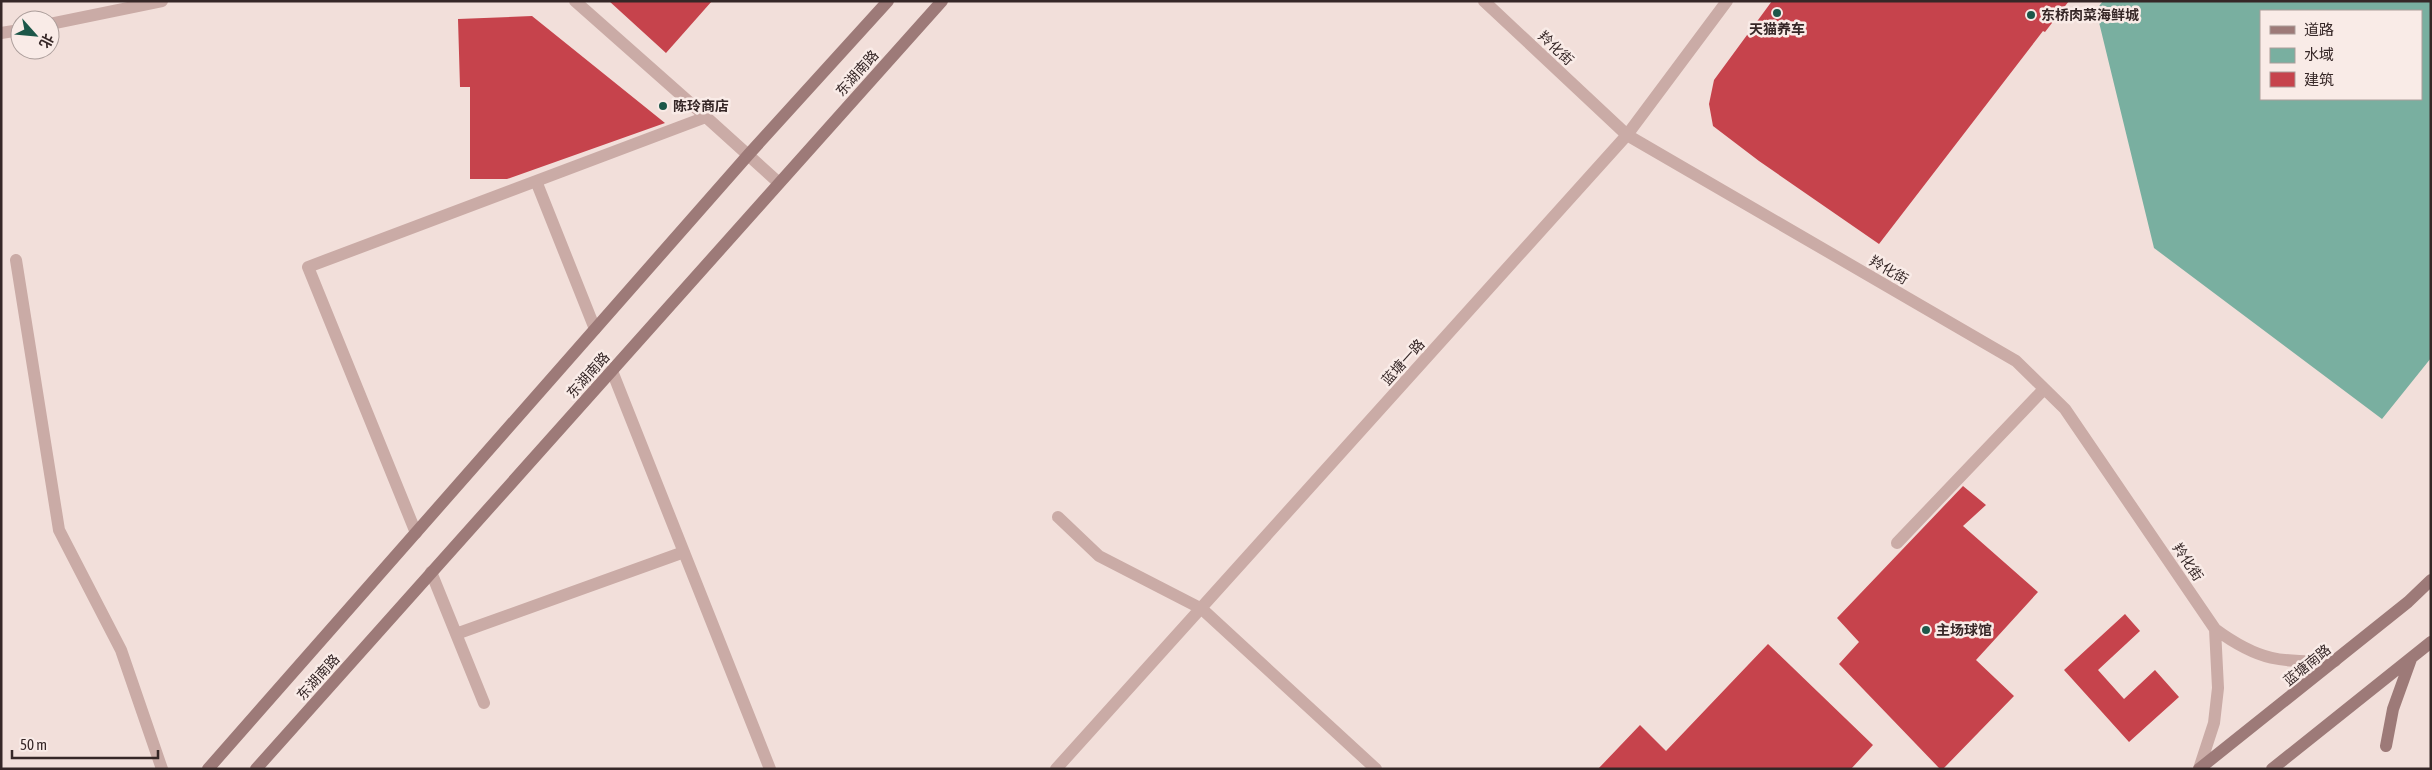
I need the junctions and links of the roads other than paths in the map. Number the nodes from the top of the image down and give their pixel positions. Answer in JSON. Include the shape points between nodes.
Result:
{"nodes":[{"id":1,"x":162,"y":1,"type":"edge"},
{"id":2,"x":575,"y":1,"type":"edge"},
{"id":3,"x":888,"y":1,"type":"edge"},
{"id":4,"x":942,"y":1,"type":"edge"},
{"id":5,"x":1484,"y":1,"type":"edge"},
{"id":6,"x":1727,"y":1,"type":"edge"},
{"id":7,"x":60,"y":22,"type":"edge"},
{"id":8,"x":706,"y":117,"type":"junction"},
{"id":9,"x":1627,"y":135,"type":"junction"},
{"id":10,"x":749,"y":154,"type":"junction"},
{"id":11,"x":536,"y":181,"type":"junction"},
{"id":12,"x":779,"y":183,"type":"junction"},
{"id":13,"x":16,"y":260,"type":"dead end"},
{"id":14,"x":595,"y":329,"type":"junction"},
{"id":15,"x":612,"y":370,"type":"junction"},
{"id":16,"x":2044,"y":389,"type":"junction"},
{"id":17,"x":1058,"y":517,"type":"dead end"},
{"id":18,"x":416,"y":533,"type":"junction"},
{"id":19,"x":1897,"y":543,"type":"dead end"},
{"id":20,"x":684,"y":552,"type":"junction"},
{"id":21,"x":431,"y":572,"type":"junction"},
{"id":22,"x":2431,"y":580,"type":"edge"},
{"id":23,"x":1202,"y":608,"type":"junction"},
{"id":24,"x":2215,"y":629,"type":"junction"},
{"id":25,"x":456,"y":634,"type":"junction"},
{"id":26,"x":2431,"y":642,"type":"edge"},
{"id":27,"x":2411,"y":658,"type":"junction"},
{"id":28,"x":2335,"y":661,"type":"junction"},
{"id":29,"x":484,"y":703,"type":"dead end"},
{"id":30,"x":2386,"y":746,"type":"dead end"},
{"id":31,"x":162,"y":769,"type":"edge"},
{"id":32,"x":208,"y":769,"type":"edge"},
{"id":33,"x":256,"y":769,"type":"edge"},
{"id":34,"x":770,"y":769,"type":"edge"},
{"id":35,"x":1056,"y":769,"type":"edge"},
{"id":36,"x":1376,"y":769,"type":"edge"},
{"id":37,"x":2199,"y":769,"type":"edge"},
{"id":38,"x":2272,"y":769,"type":"edge"}],
"edges":[{"from":1,"to":7,"type":"street"},
{"from":2,"to":8,"type":"street"},
{"from":3,"to":10,"type":"main road","name":"东湖南路"},
{"from":4,"to":12,"type":"main road","name":"东湖南路"},
{"from":5,"to":9,"type":"street","name":"羚化街"},
{"from":6,"to":9,"type":"street","name":"蓝塘一路"},
{"from":8,"to":10,"type":"street"},
{"from":8,"to":11,"type":"street"},
{"from":9,"to":16,"type":"street","name":"羚化街","via":[[2016,361]]},
{"from":9,"to":23,"type":"street","name":"蓝塘一路"},
{"from":10,"to":12,"type":"street"},
{"from":10,"to":14,"type":"main road","name":"东湖南路"},
{"from":11,"to":14,"type":"street"},
{"from":11,"to":18,"type":"street","via":[[308,267]]},
{"from":12,"to":15,"type":"main road","name":"东湖南路"},
{"from":13,"to":31,"type":"street","via":[[59,530],[121,650]]},
{"from":14,"to":18,"type":"main road","name":"东湖南路"},
{"from":15,"to":20,"type":"street"},
{"from":15,"to":21,"type":"main road","name":"东湖南路"},
{"from":16,"to":19,"type":"street"},
{"from":16,"to":24,"type":"street","name":"羚化街","via":[[2065,409]]},
{"from":17,"to":23,"type":"street","via":[[1099,556]]},
{"from":18,"to":32,"type":"main road","name":"东湖南路"},
{"from":20,"to":25,"type":"street"},
{"from":20,"to":34,"type":"street"},
{"from":21,"to":25,"type":"street"},
{"from":21,"to":33,"type":"main road","name":"东湖南路"},
{"from":22,"to":28,"type":"main road","name":"蓝塘南路"},
{"from":23,"to":35,"type":"street","name":"蓝塘一路"},
{"from":23,"to":36,"type":"street"},
{"from":24,"to":28,"type":"street","via":[[2239,646],[2265,658],[2297,662]]},
{"from":24,"to":37,"type":"street","via":[[2218,688],[2214,723]]},
{"from":25,"to":29,"type":"street"},
{"from":26,"to":27,"type":"main road"},
{"from":27,"to":30,"type":"main road","via":[[2393,709]]},
{"from":27,"to":38,"type":"main road"},
{"from":28,"to":37,"type":"main road","name":"蓝塘南路"}]}
